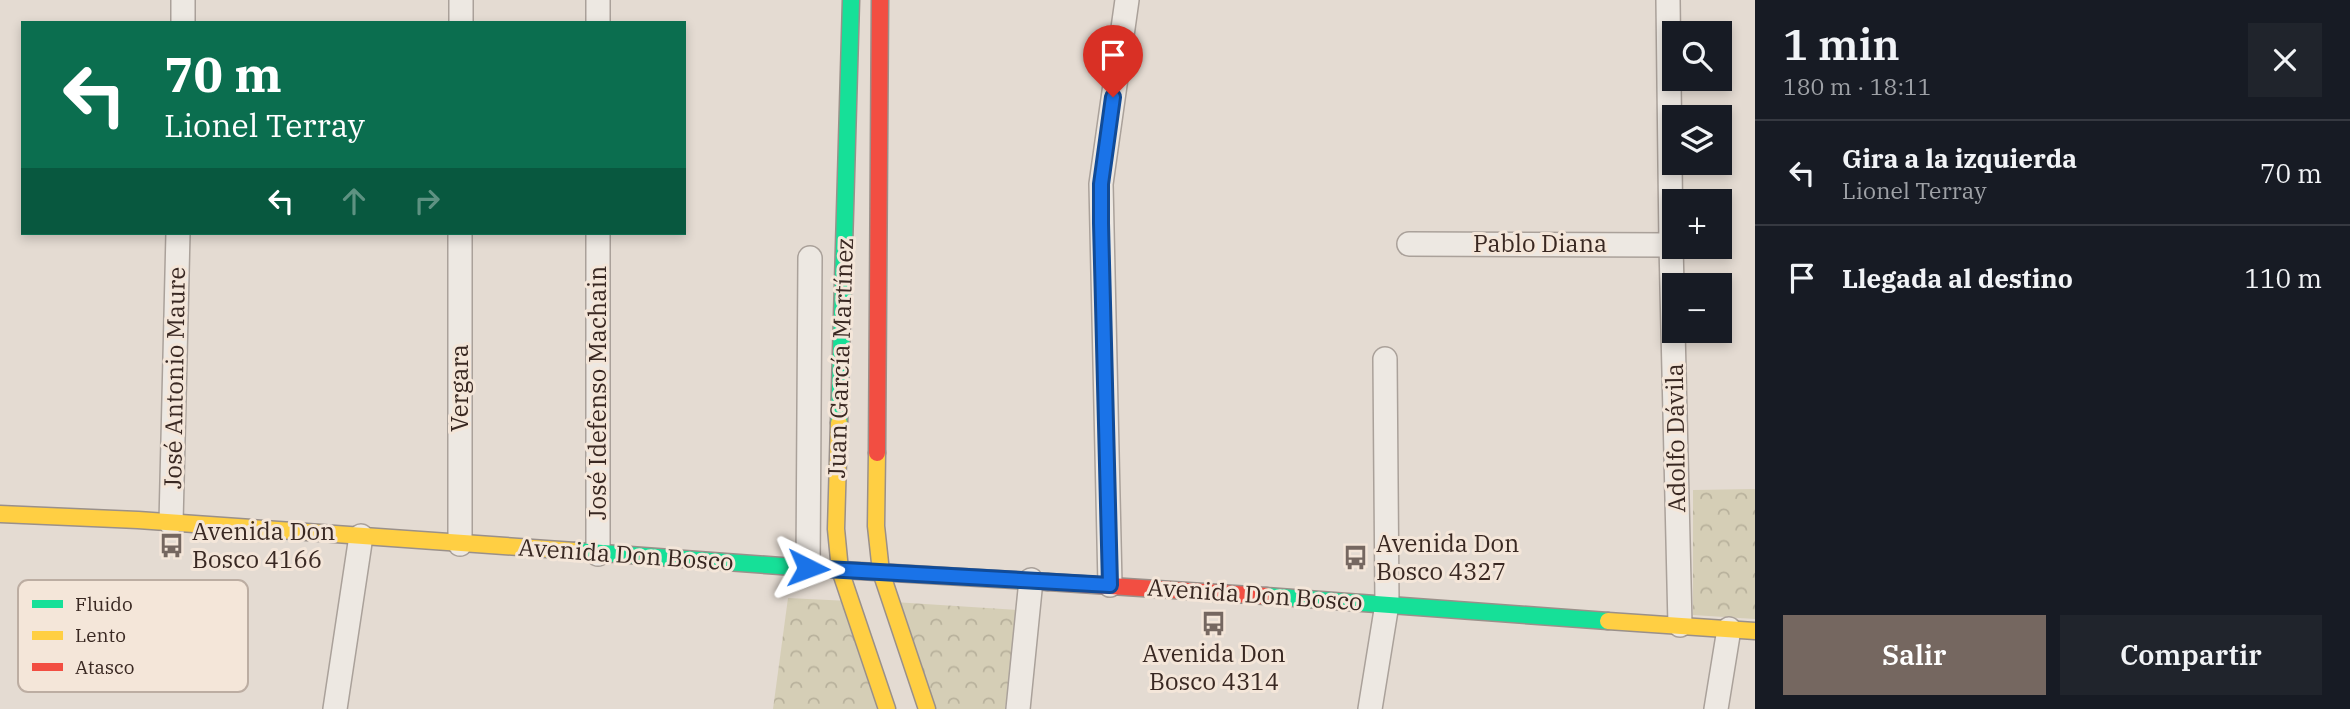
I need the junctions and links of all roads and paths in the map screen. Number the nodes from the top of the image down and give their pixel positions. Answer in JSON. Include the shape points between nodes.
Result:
{"nodes":[{"id":1,"x":183,"y":0,"type":"edge"},
{"id":2,"x":461,"y":0,"type":"edge"},
{"id":3,"x":598,"y":0,"type":"edge"},
{"id":4,"x":851,"y":0,"type":"edge"},
{"id":5,"x":880,"y":0,"type":"edge"},
{"id":6,"x":1128,"y":0,"type":"edge"},
{"id":7,"x":1668,"y":0,"type":"edge"},
{"id":8,"x":183,"y":21,"type":"edge"},
{"id":9,"x":461,"y":21,"type":"edge"},
{"id":10,"x":598,"y":21,"type":"edge"},
{"id":11,"x":1670,"y":189,"type":"edge"},
{"id":12,"x":178,"y":235,"type":"edge"},
{"id":13,"x":460,"y":235,"type":"edge"},
{"id":14,"x":598,"y":235,"type":"edge"},
{"id":15,"x":1409,"y":244,"type":"dead end"},
{"id":16,"x":1662,"y":245,"type":"edge"},
{"id":17,"x":810,"y":258,"type":"dead end"},
{"id":18,"x":1671,"y":259,"type":"edge"},
{"id":19,"x":1385,"y":359,"type":"dead end"},
{"id":20,"x":0,"y":514,"type":"edge"},
{"id":21,"x":172,"y":523,"type":"junction"},
{"id":22,"x":361,"y":536,"type":"junction"},
{"id":23,"x":460,"y":544,"type":"junction"},
{"id":24,"x":598,"y":554,"type":"junction"},
{"id":25,"x":808,"y":568,"type":"junction"},
{"id":26,"x":840,"y":570,"type":"junction"},
{"id":27,"x":881,"y":572,"type":"junction"},
{"id":28,"x":1031,"y":580,"type":"junction"},
{"id":29,"x":1110,"y":585,"type":"junction"},
{"id":30,"x":1387,"y":604,"type":"junction"},
{"id":31,"x":1680,"y":625,"type":"junction"},
{"id":32,"x":1729,"y":629,"type":"junction"},
{"id":33,"x":1755,"y":631,"type":"edge"},
{"id":34,"x":335,"y":709,"type":"edge"},
{"id":35,"x":887,"y":709,"type":"edge"},
{"id":36,"x":927,"y":709,"type":"edge"},
{"id":37,"x":1017,"y":709,"type":"edge"},
{"id":38,"x":1370,"y":709,"type":"edge"},
{"id":39,"x":1716,"y":709,"type":"edge"}],
"edges":[{"from":1,"to":8,"type":"street"},
{"from":2,"to":9,"type":"street"},
{"from":3,"to":10,"type":"street"},
{"from":4,"to":26,"type":"main road","name":"Juan García Martínez","via":[[836,529]]},
{"from":5,"to":27,"type":"main road","name":"Juan García Martínez","via":[[876,526]]},
{"from":6,"to":29,"type":"street","via":[[1101,184]]},
{"from":7,"to":11,"type":"street","name":"Adolfo Dávila"},
{"from":12,"to":21,"type":"street","name":"José Antonio Maure"},
{"from":13,"to":23,"type":"street","name":"Vergara"},
{"from":14,"to":24,"type":"street","name":"José Idefenso Machain"},
{"from":15,"to":16,"type":"street","name":"Pablo Diana"},
{"from":17,"to":25,"type":"street"},
{"from":18,"to":31,"type":"street","name":"Adolfo Dávila"},
{"from":19,"to":30,"type":"street"},
{"from":20,"to":21,"type":"main road","name":"Avenida Don Bosco"},
{"from":21,"to":22,"type":"main road","name":"Avenida Don Bosco"},
{"from":22,"to":23,"type":"main road","name":"Avenida Don Bosco"},
{"from":22,"to":34,"type":"street"},
{"from":23,"to":24,"type":"main road","name":"Avenida Don Bosco"},
{"from":24,"to":25,"type":"main road","name":"Avenida Don Bosco"},
{"from":25,"to":26,"type":"main road","name":"Avenida Don Bosco"},
{"from":26,"to":27,"type":"main road","name":"Avenida Don Bosco"},
{"from":26,"to":35,"type":"main road","name":"Juan García Martínez"},
{"from":27,"to":28,"type":"main road","name":"Avenida Don Bosco"},
{"from":27,"to":36,"type":"main road","name":"Juan García Martínez"},
{"from":28,"to":29,"type":"main road","name":"Avenida Don Bosco"},
{"from":28,"to":37,"type":"street"},
{"from":29,"to":30,"type":"main road","name":"Avenida Don Bosco"},
{"from":30,"to":31,"type":"main road","name":"Avenida Don Bosco"},
{"from":30,"to":38,"type":"street"},
{"from":31,"to":32,"type":"main road","name":"Avenida Don Bosco"},
{"from":32,"to":33,"type":"main road","name":"Avenida Don Bosco"},
{"from":32,"to":39,"type":"street"}]}
